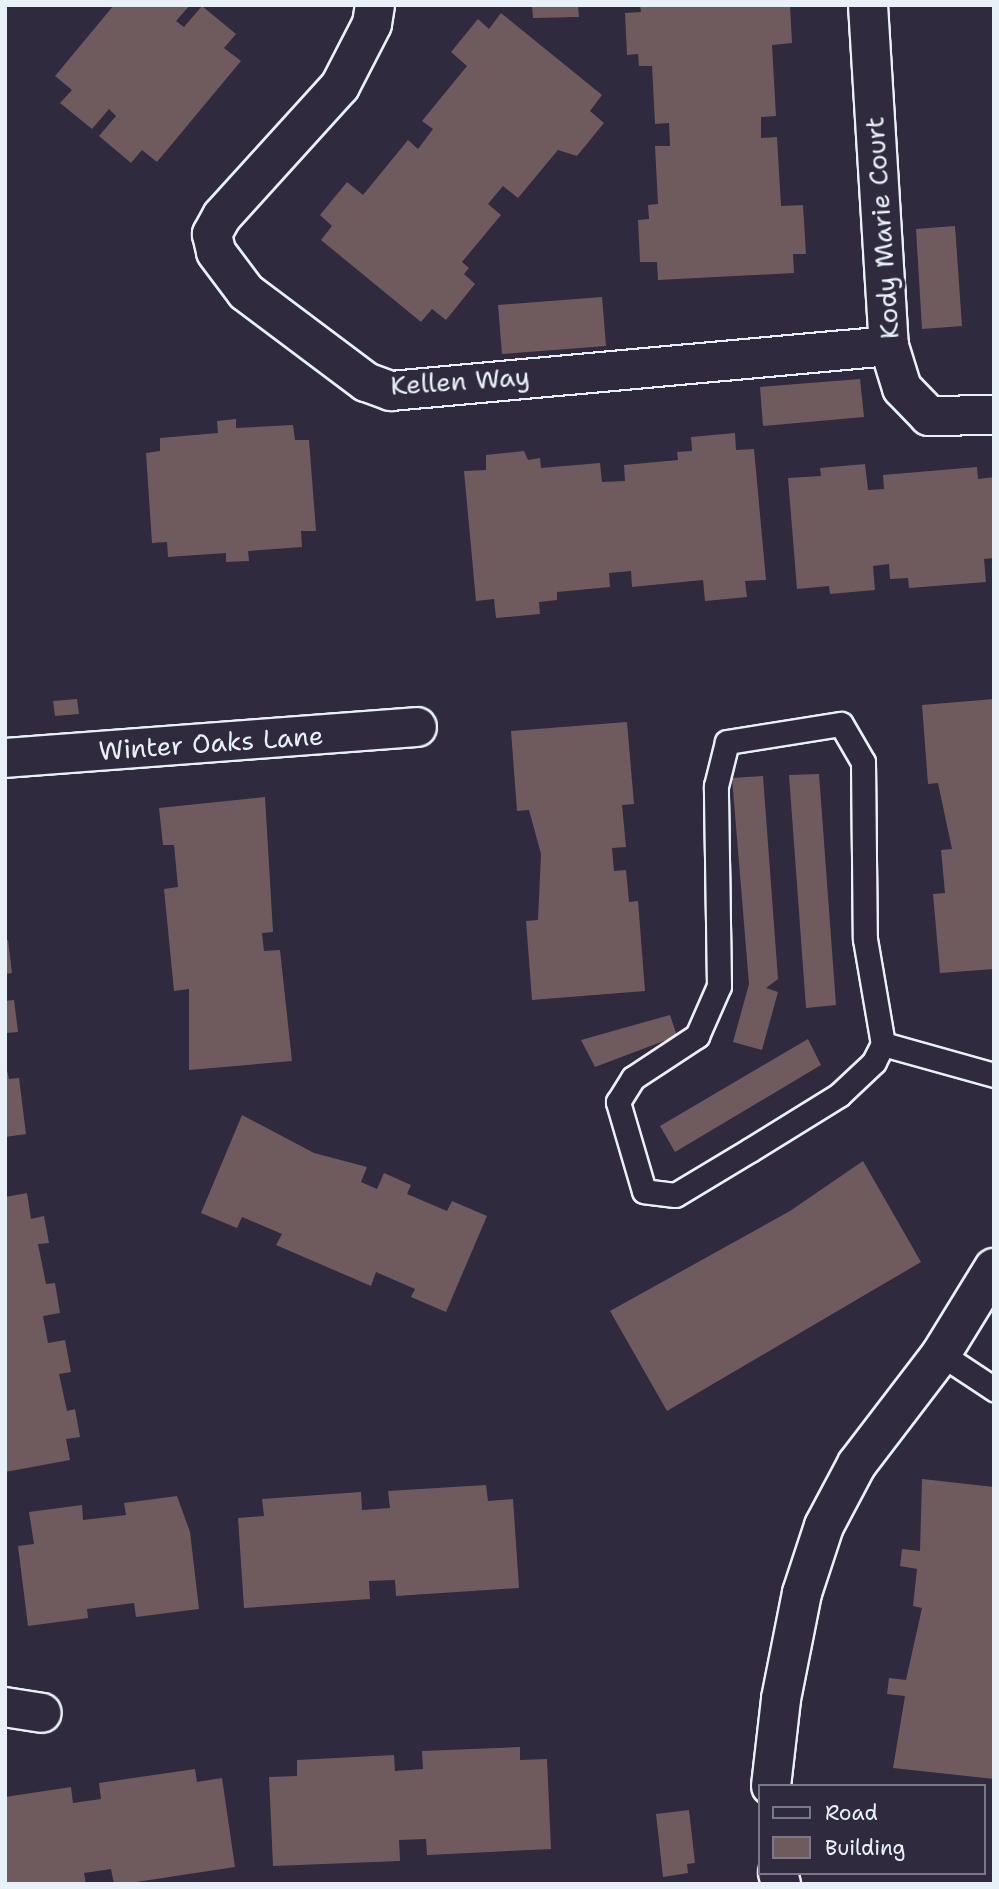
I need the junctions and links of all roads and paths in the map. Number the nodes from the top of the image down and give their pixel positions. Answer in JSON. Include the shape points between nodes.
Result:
{"nodes":[{"id":1,"x":375,"y":5,"type":"edge"},
{"id":2,"x":868,"y":5,"type":"edge"},
{"id":3,"x":889,"y":346,"type":"junction"},
{"id":4,"x":994,"y":415,"type":"edge"},
{"id":5,"x":417,"y":727,"type":"dead end"},
{"id":6,"x":5,"y":758,"type":"edge"},
{"id":7,"x":883,"y":1044,"type":"junction"},
{"id":8,"x":994,"y":1075,"type":"edge"},
{"id":9,"x":994,"y":1268,"type":"edge"},
{"id":10,"x":941,"y":1354,"type":"junction"},
{"id":11,"x":994,"y":1389,"type":"edge"},
{"id":12,"x":771,"y":1784,"type":"edge"}],
"edges":[{"from":1,"to":3,"type":"street","name":"Kellen Way","via":[[372,24],[340,86],[222,216],[212,234],[216,252],[246,292],[366,382],[391,391]]},
{"from":2,"to":3,"type":"street","name":"Kody Marie Court"},
{"from":3,"to":4,"type":"street","name":"Kody Marie Court","via":[[902,388],[929,416]]},
{"from":5,"to":6,"type":"street","name":"Winter Oaks Lane"},
{"from":7,"to":7,"type":"lane","via":[[865,939],[863,762],[841,724],[727,742],[716,786],[719,986],[697,1036],[633,1078],[618,1102],[644,1191],[675,1195],[750,1150],[839,1095],[874,1062]]},
{"from":7,"to":8,"type":"lane"},
{"from":9,"to":10,"type":"street"},
{"from":10,"to":11,"type":"lane"},
{"from":10,"to":12,"type":"street","via":[[857,1464],[824,1526],[802,1593],[780,1699]]}]}
